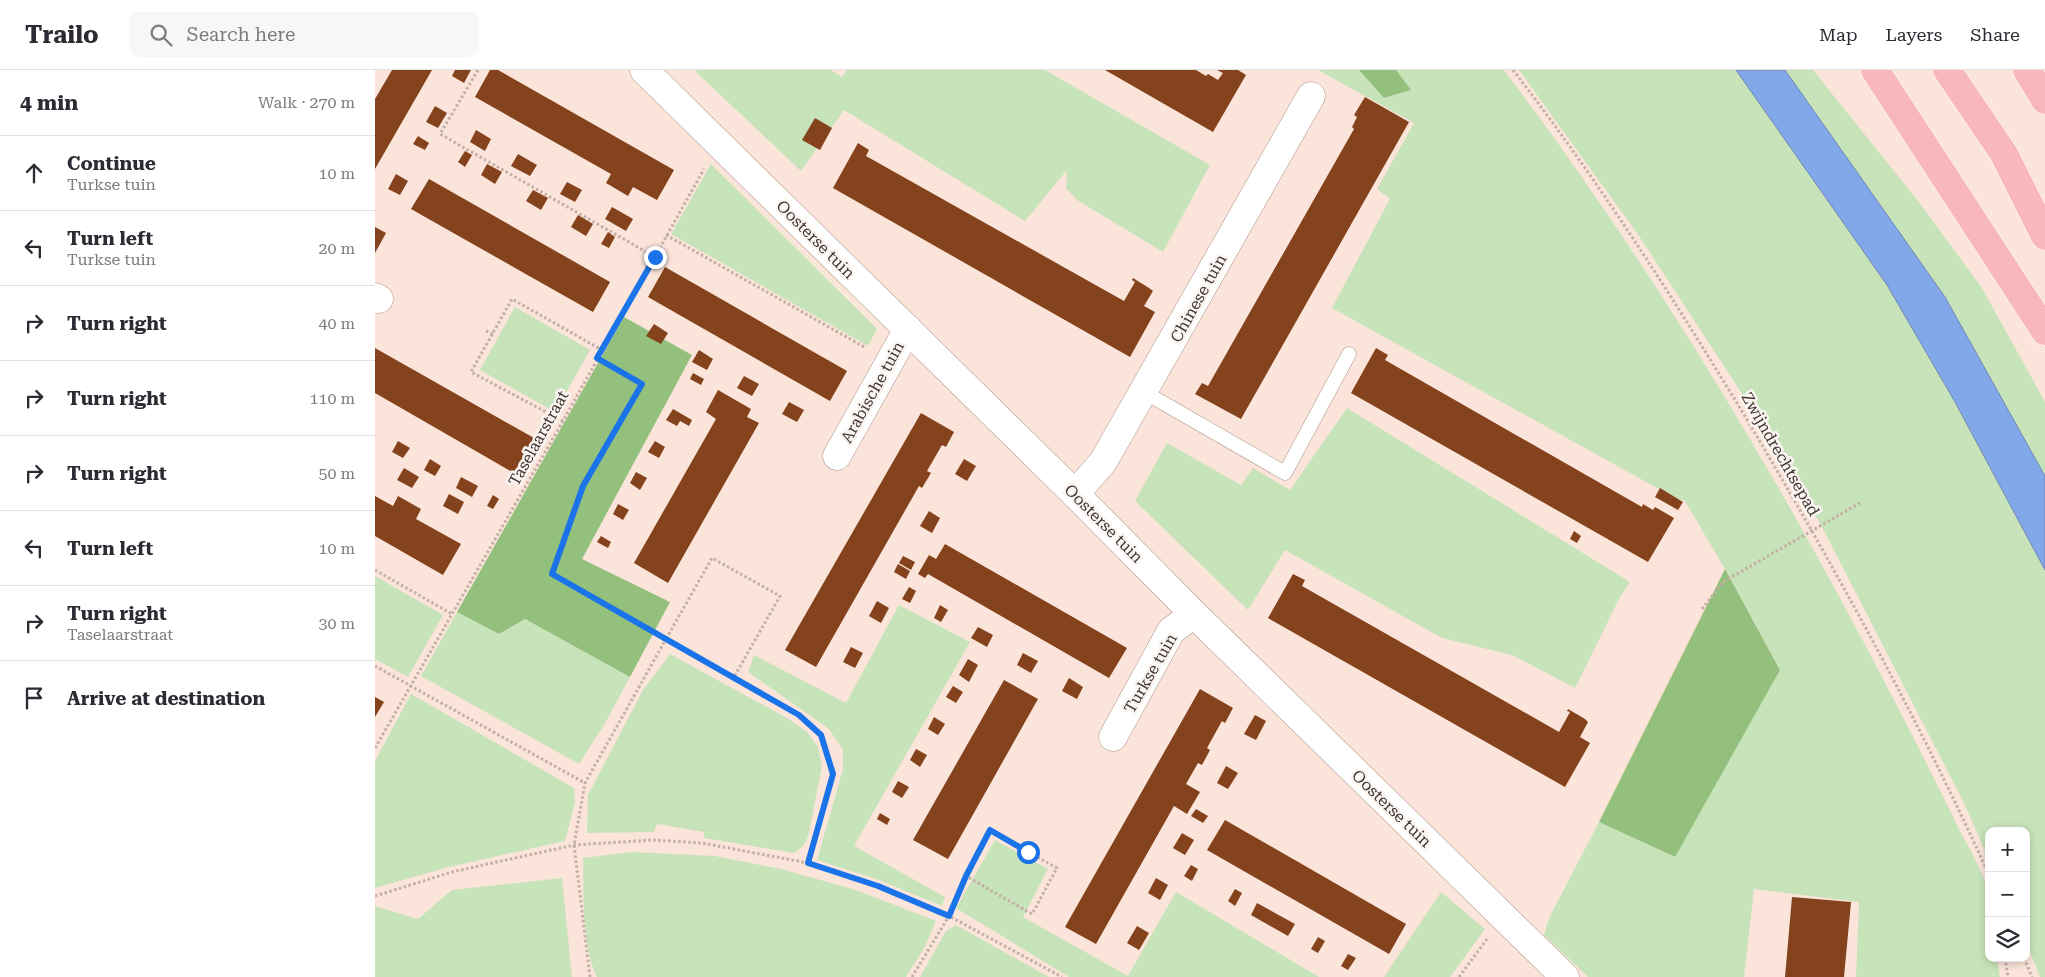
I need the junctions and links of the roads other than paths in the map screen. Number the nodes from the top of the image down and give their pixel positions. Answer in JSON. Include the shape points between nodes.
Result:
{"nodes":[{"id":1,"x":643,"y":70,"type":"edge"},
{"id":2,"x":1875,"y":70,"type":"edge"},
{"id":3,"x":1947,"y":70,"type":"edge"},
{"id":4,"x":2027,"y":70,"type":"edge"},
{"id":5,"x":1311,"y":96,"type":"dead end"},
{"id":6,"x":2045,"y":100,"type":"edge"},
{"id":7,"x":2045,"y":236,"type":"edge"},
{"id":8,"x":908,"y":329,"type":"junction"},
{"id":9,"x":2045,"y":332,"type":"edge"},
{"id":10,"x":1349,"y":354,"type":"dead end"},
{"id":11,"x":1144,"y":392,"type":"junction"},
{"id":12,"x":837,"y":456,"type":"dead end"},
{"id":13,"x":1075,"y":494,"type":"junction"},
{"id":14,"x":1194,"y":614,"type":"junction"},
{"id":15,"x":1113,"y":737,"type":"dead end"},
{"id":16,"x":1565,"y":977,"type":"edge"}],
"edges":[{"from":1,"to":8,"type":"street","name":"Oosterse tuin"},
{"from":2,"to":9,"type":"highway"},
{"from":3,"to":7,"type":"highway","via":[[2004,154]]},
{"from":4,"to":6,"type":"highway"},
{"from":5,"to":11,"type":"street","name":"Chinese tuin"},
{"from":8,"to":12,"type":"street","name":"Arabische tuin"},
{"from":8,"to":13,"type":"street","name":"Oosterse tuin"},
{"from":10,"to":11,"type":"lane","via":[[1285,473]]},
{"from":11,"to":13,"type":"street","name":"Chinese tuin","via":[[1103,462]]},
{"from":13,"to":14,"type":"street","name":"Oosterse tuin"},
{"from":14,"to":15,"type":"street","name":"Turkse tuin","via":[[1171,631]]},
{"from":14,"to":16,"type":"street","name":"Oosterse tuin"}]}
